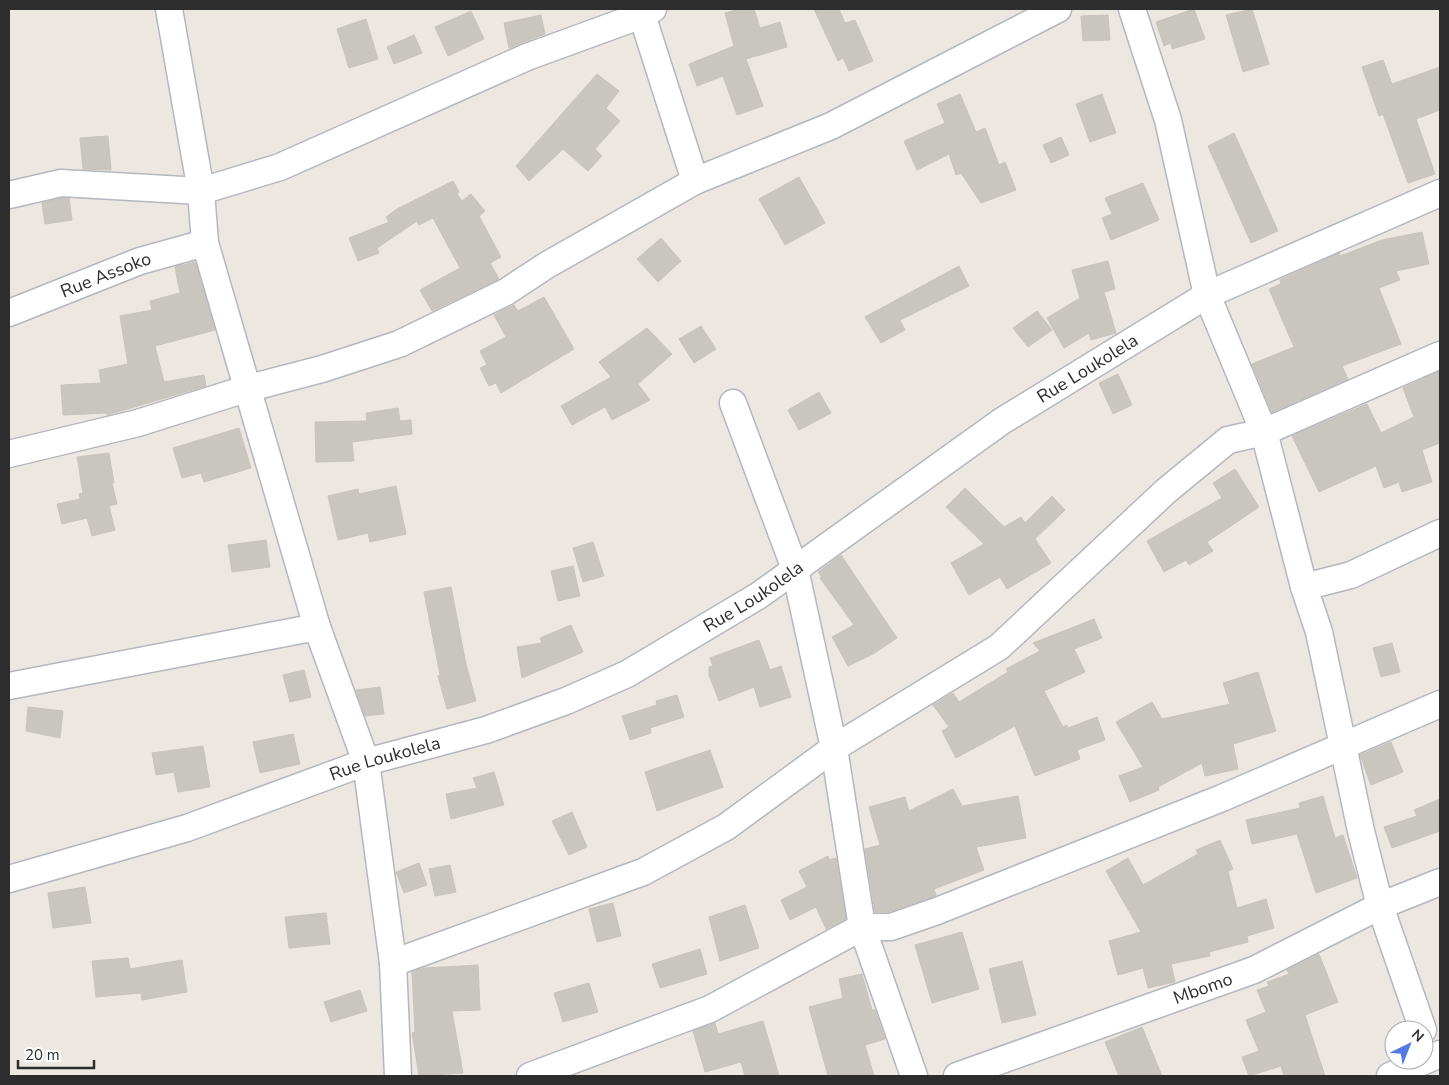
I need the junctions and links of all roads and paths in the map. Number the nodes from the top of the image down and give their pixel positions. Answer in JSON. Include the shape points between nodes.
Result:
{"nodes":[{"id":1,"x":169,"y":9,"type":"edge"},
{"id":2,"x":1058,"y":9,"type":"edge"},
{"id":3,"x":1132,"y":9,"type":"edge"},
{"id":4,"x":647,"y":12,"type":"edge"},
{"id":5,"x":695,"y":181,"type":"junction"},
{"id":6,"x":201,"y":191,"type":"junction"},
{"id":7,"x":1440,"y":193,"type":"edge"},
{"id":8,"x":9,"y":195,"type":"edge"},
{"id":9,"x":206,"y":242,"type":"junction"},
{"id":10,"x":1207,"y":295,"type":"junction"},
{"id":11,"x":9,"y":313,"type":"edge"},
{"id":12,"x":1440,"y":355,"type":"edge"},
{"id":13,"x":249,"y":388,"type":"junction"},
{"id":14,"x":733,"y":403,"type":"dead end"},
{"id":15,"x":1264,"y":432,"type":"junction"},
{"id":16,"x":9,"y":454,"type":"edge"},
{"id":17,"x":1440,"y":533,"type":"edge"},
{"id":18,"x":795,"y":569,"type":"junction"},
{"id":19,"x":1304,"y":587,"type":"junction"},
{"id":20,"x":317,"y":626,"type":"junction"},
{"id":21,"x":9,"y":686,"type":"edge"},
{"id":22,"x":1440,"y":704,"type":"edge"},
{"id":23,"x":1342,"y":747,"type":"junction"},
{"id":24,"x":834,"y":748,"type":"junction"},
{"id":25,"x":366,"y":762,"type":"junction"},
{"id":26,"x":9,"y":880,"type":"edge"},
{"id":27,"x":1440,"y":882,"type":"edge"},
{"id":28,"x":1380,"y":906,"type":"junction"},
{"id":29,"x":862,"y":927,"type":"junction"},
{"id":30,"x":393,"y":963,"type":"junction"},
{"id":31,"x":1420,"y":1020,"type":"edge"},
{"id":32,"x":1438,"y":1062,"type":"edge"},
{"id":33,"x":398,"y":1076,"type":"edge"},
{"id":34,"x":530,"y":1076,"type":"edge"},
{"id":35,"x":914,"y":1076,"type":"edge"},
{"id":36,"x":957,"y":1076,"type":"edge"},
{"id":37,"x":1390,"y":1076,"type":"edge"}],
"edges":[{"from":1,"to":6,"type":"street"},
{"from":2,"to":5,"type":"street","via":[[831,126]]},
{"from":3,"to":10,"type":"street","via":[[1168,120]]},
{"from":4,"to":5,"type":"street"},
{"from":4,"to":6,"type":"street","via":[[527,56],[280,167]]},
{"from":5,"to":13,"type":"street","via":[[547,265],[506,292],[399,344],[322,370]]},
{"from":6,"to":8,"type":"street","via":[[61,184]]},
{"from":6,"to":9,"type":"street"},
{"from":7,"to":10,"type":"street","name":"Rue Loukolela"},
{"from":9,"to":11,"type":"street","name":"Rue Assoko","via":[[140,261]]},
{"from":9,"to":13,"type":"street"},
{"from":10,"to":15,"type":"street"},
{"from":10,"to":18,"type":"street","name":"Rue Loukolela","via":[[1002,421]]},
{"from":12,"to":15,"type":"street"},
{"from":13,"to":16,"type":"street","via":[[138,422]]},
{"from":13,"to":20,"type":"street"},
{"from":14,"to":18,"type":"street"},
{"from":15,"to":19,"type":"street"},
{"from":15,"to":24,"type":"street","via":[[1228,440],[1166,491],[998,647]]},
{"from":17,"to":19,"type":"street","via":[[1351,575]]},
{"from":18,"to":24,"type":"street"},
{"from":18,"to":25,"type":"street","name":"Rue Loukolela","via":[[758,596],[627,674],[566,701],[486,730]]},
{"from":19,"to":23,"type":"street","via":[[1319,632]]},
{"from":20,"to":21,"type":"street"},
{"from":20,"to":25,"type":"street"},
{"from":22,"to":23,"type":"street"},
{"from":23,"to":28,"type":"street"},
{"from":23,"to":29,"type":"street","via":[[1222,798],[937,910],[891,927]]},
{"from":24,"to":29,"type":"street"},
{"from":24,"to":30,"type":"street","via":[[726,827],[642,872]]},
{"from":25,"to":26,"type":"street","name":"Rue Loukolela","via":[[187,828]]},
{"from":25,"to":30,"type":"street"},
{"from":27,"to":28,"type":"street","name":"Mbomo"},
{"from":28,"to":31,"type":"street"},
{"from":28,"to":36,"type":"street","name":"Mbomo","via":[[1254,970]]},
{"from":29,"to":34,"type":"street","via":[[710,1009]]},
{"from":29,"to":35,"type":"street"},
{"from":30,"to":33,"type":"street"},
{"from":32,"to":37,"type":"street"}]}
